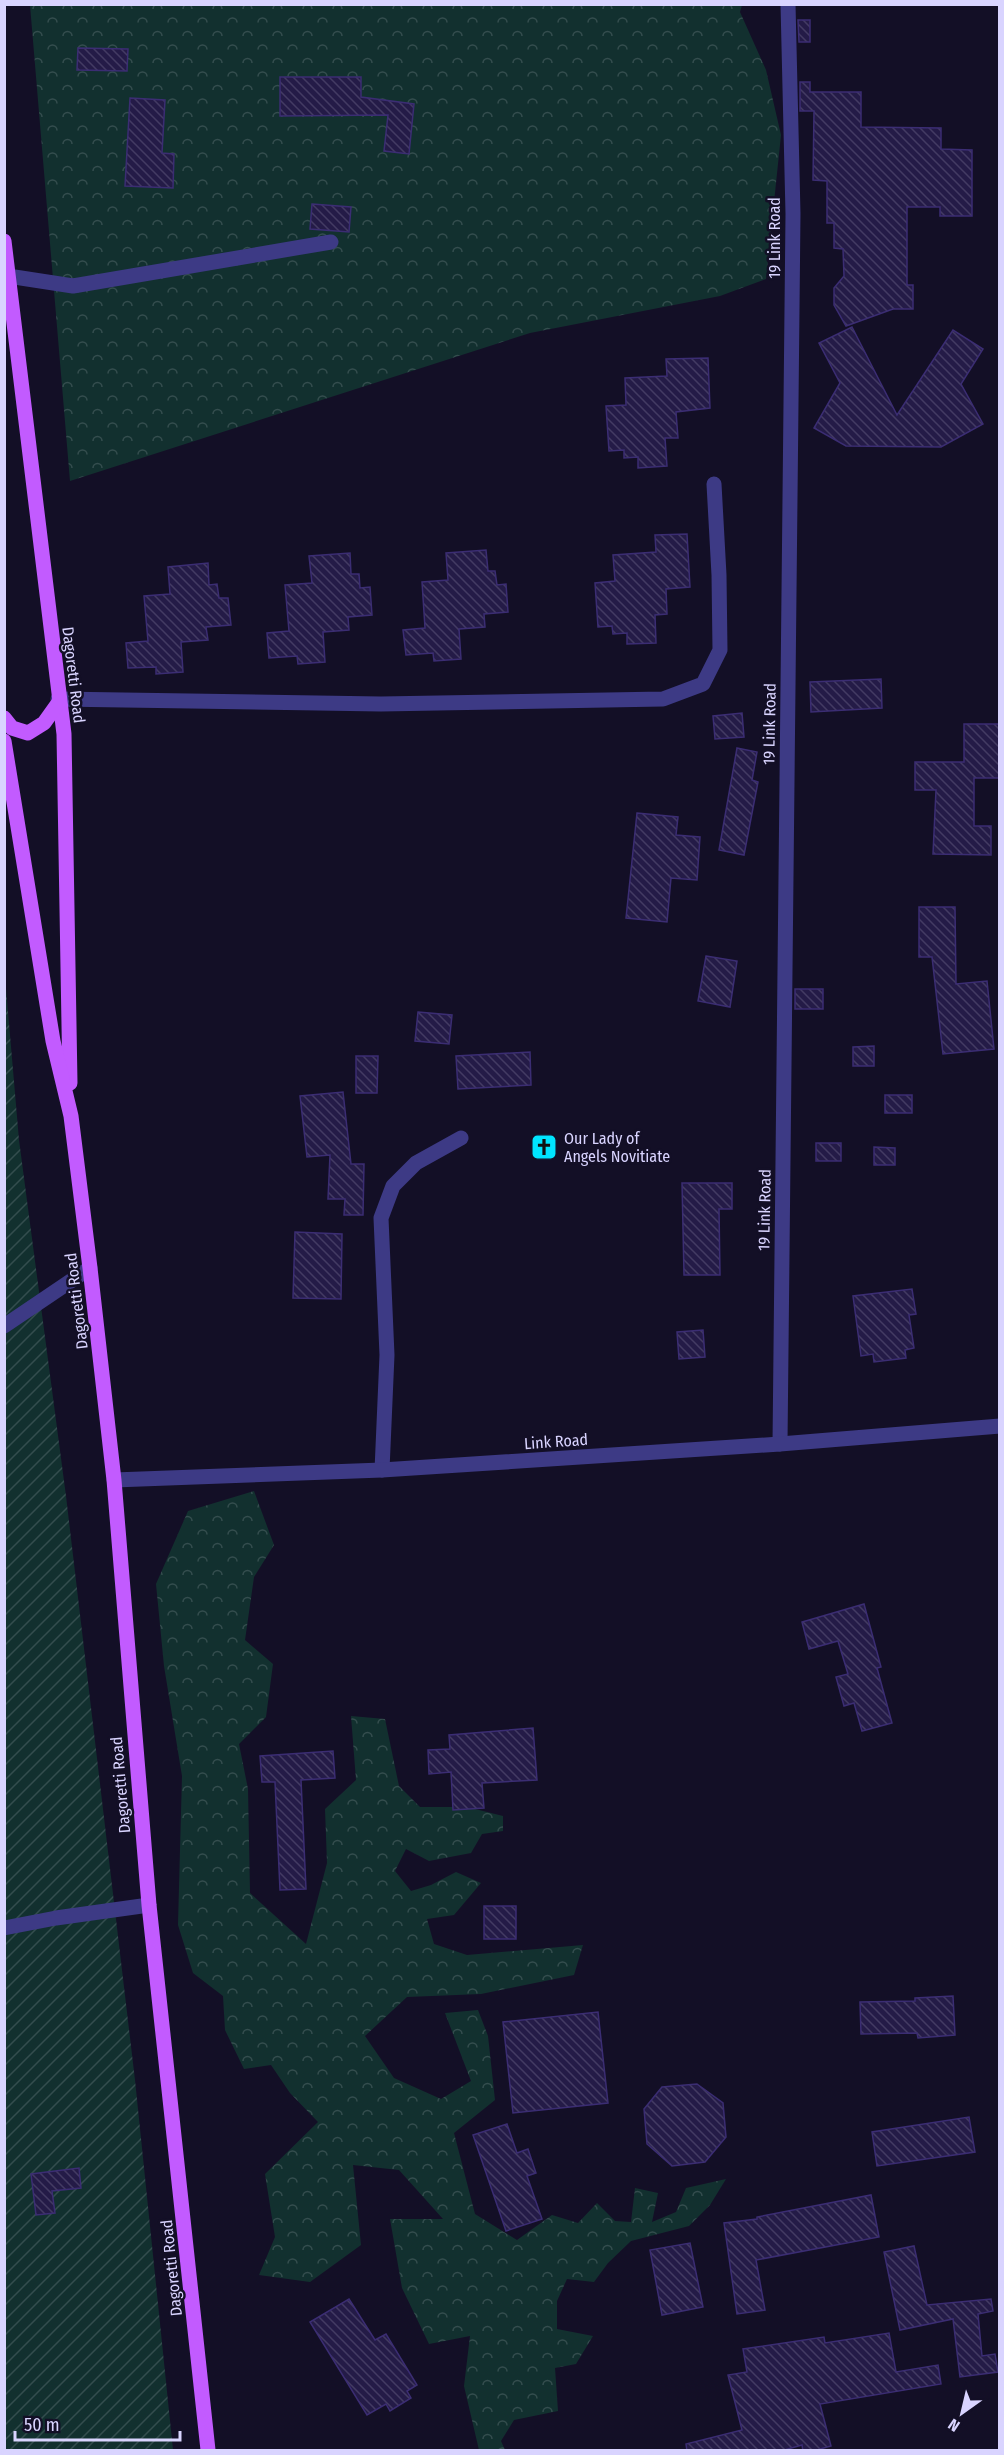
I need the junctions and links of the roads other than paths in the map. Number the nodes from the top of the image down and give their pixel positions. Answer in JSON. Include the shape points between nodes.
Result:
{"nodes":[{"id":1,"x":788,"y":4,"type":"edge"},
{"id":2,"x":4,"y":241,"type":"edge"},
{"id":3,"x":331,"y":242,"type":"dead end"},
{"id":4,"x":8,"y":276,"type":"junction"},
{"id":5,"x":714,"y":484,"type":"dead end"},
{"id":6,"x":59,"y":701,"type":"junction"},
{"id":7,"x":4,"y":718,"type":"edge"},
{"id":8,"x":4,"y":741,"type":"edge"},
{"id":9,"x":71,"y":1116,"type":"junction"},
{"id":10,"x":461,"y":1138,"type":"dead end"},
{"id":11,"x":90,"y":1268,"type":"junction"},
{"id":12,"x":4,"y":1326,"type":"edge"},
{"id":13,"x":999,"y":1426,"type":"edge"},
{"id":14,"x":780,"y":1444,"type":"junction"},
{"id":15,"x":382,"y":1470,"type":"junction"},
{"id":16,"x":114,"y":1480,"type":"junction"},
{"id":17,"x":149,"y":1905,"type":"junction"},
{"id":18,"x":4,"y":1928,"type":"edge"},
{"id":19,"x":208,"y":2451,"type":"edge"}],
"edges":[{"from":1,"to":14,"type":"street","name":"19 Link Road","via":[[793,226]]},
{"from":2,"to":4,"type":"main road","name":"Dagoretti Road"},
{"from":3,"to":4,"type":"street","via":[[73,286]]},
{"from":4,"to":6,"type":"main road","name":"Dagoretti Road"},
{"from":5,"to":6,"type":"street","via":[[720,650],[703,684],[663,699],[381,704]]},
{"from":6,"to":7,"type":"main road","via":[[44,723],[28,733],[12,729]]},
{"from":6,"to":9,"type":"main road","name":"Dagoretti Road","via":[[64,734]]},
{"from":8,"to":9,"type":"main road","name":"Dagoretti Road","via":[[53,1041]]},
{"from":9,"to":11,"type":"main road","name":"Dagoretti Road"},
{"from":10,"to":15,"type":"street","via":[[416,1163],[393,1186],[381,1218],[387,1355]]},
{"from":11,"to":12,"type":"street"},
{"from":11,"to":16,"type":"main road","name":"Dagoretti Road"},
{"from":13,"to":14,"type":"street","name":"Link Road"},
{"from":14,"to":15,"type":"street","name":"Link Road"},
{"from":15,"to":16,"type":"street","name":"Link Road"},
{"from":16,"to":17,"type":"main road","name":"Dagoretti Road"},
{"from":17,"to":18,"type":"street"},
{"from":17,"to":19,"type":"main road","name":"Dagoretti Road"}]}
